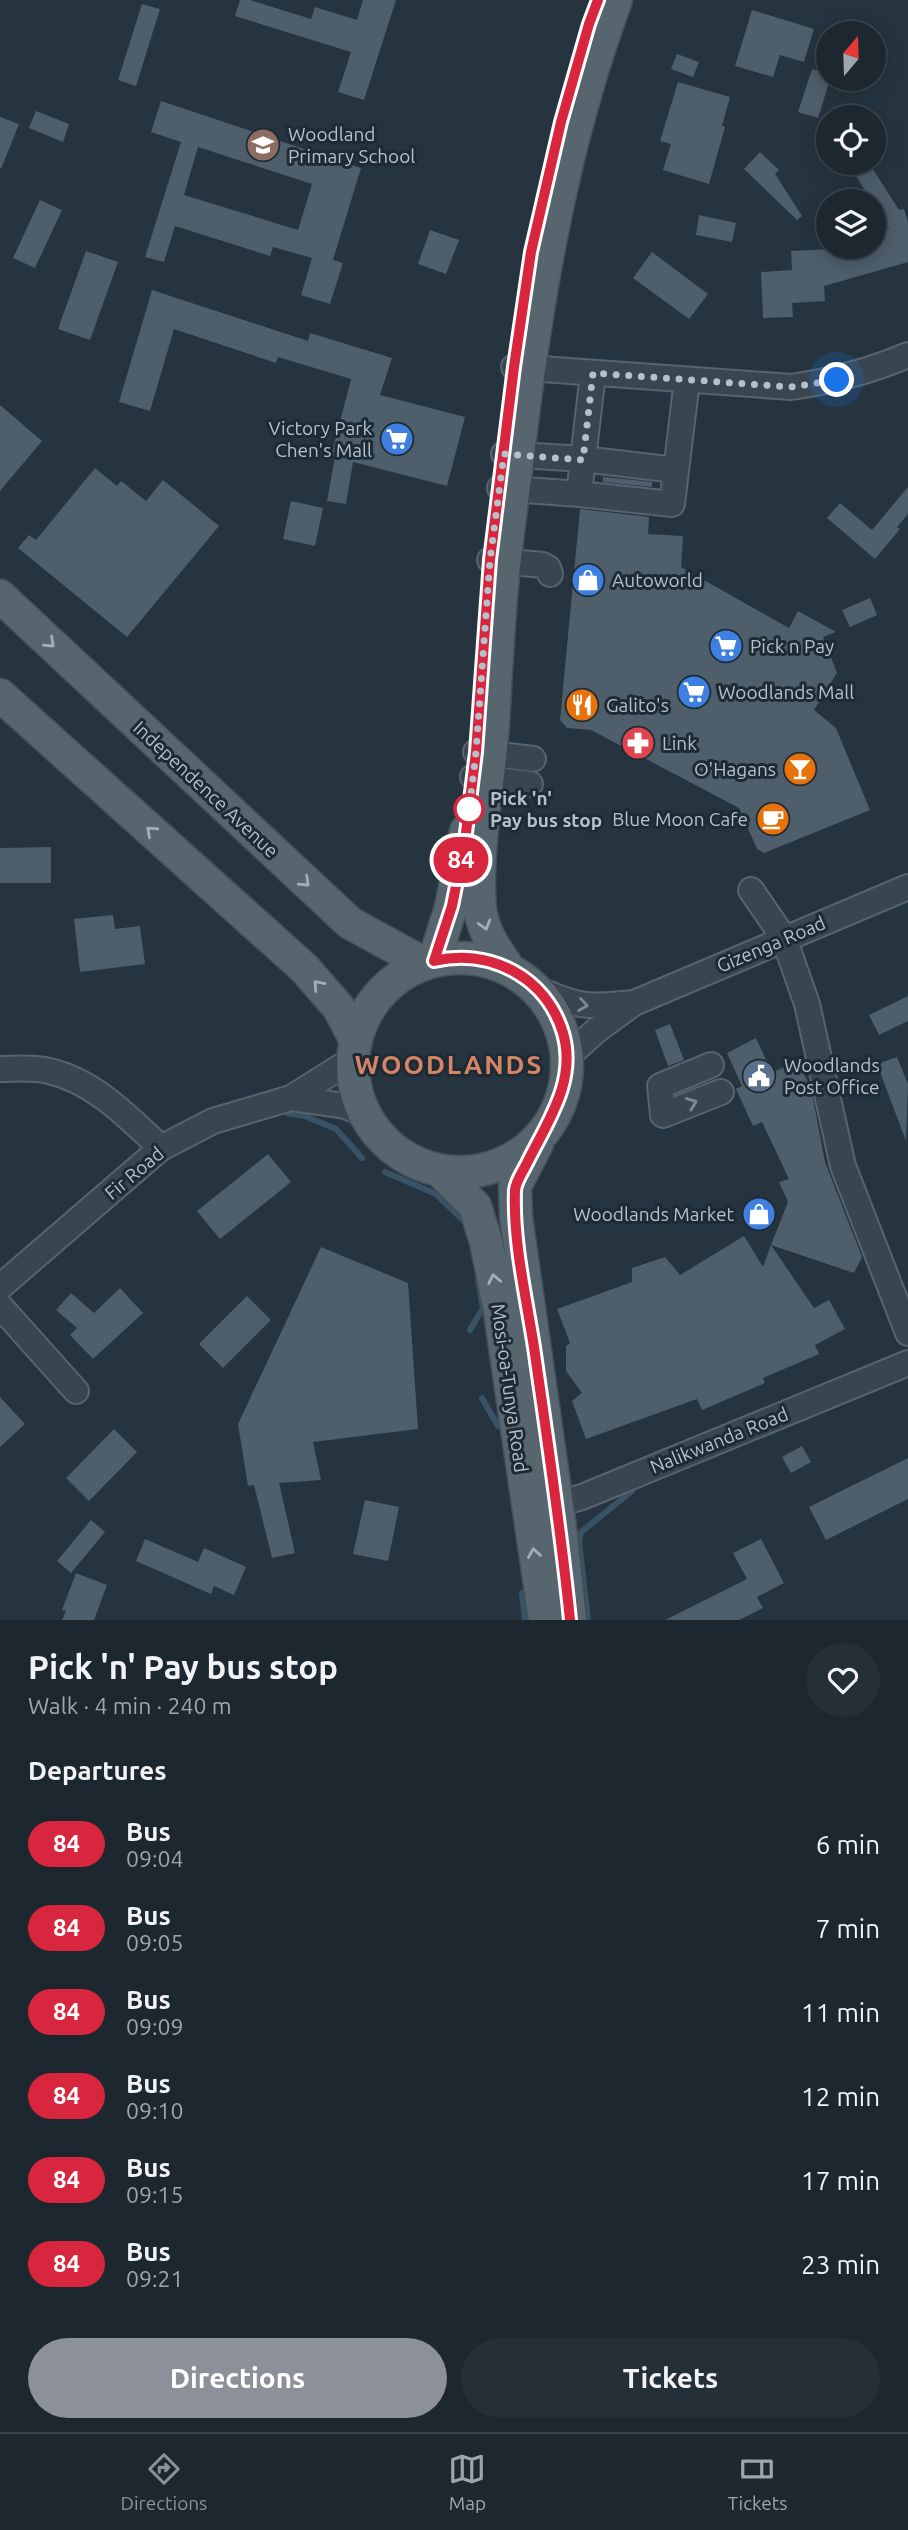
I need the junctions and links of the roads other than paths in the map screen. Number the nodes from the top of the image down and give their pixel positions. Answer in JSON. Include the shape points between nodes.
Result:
{"nodes":[{"id":1,"x":597,"y":0,"type":"edge"},
{"id":2,"x":616,"y":0,"type":"edge"},
{"id":3,"x":908,"y":355,"type":"edge"},
{"id":4,"x":521,"y":367,"type":"junction"},
{"id":5,"x":593,"y":373,"type":"junction"},
{"id":6,"x":687,"y":380,"type":"junction"},
{"id":7,"x":511,"y":455,"type":"junction"},
{"id":8,"x":583,"y":460,"type":"junction"},
{"id":9,"x":676,"y":470,"type":"junction"},
{"id":10,"x":507,"y":488,"type":"junction"},
{"id":11,"x":579,"y":494,"type":"junction"},
{"id":12,"x":497,"y":560,"type":"junction"},
{"id":13,"x":550,"y":574,"type":"dead end"},
{"id":14,"x":0,"y":596,"type":"edge"},
{"id":15,"x":0,"y":695,"type":"edge"},
{"id":16,"x":533,"y":759,"type":"dead end"},
{"id":17,"x":482,"y":765,"type":"junction"},
{"id":18,"x":530,"y":783,"type":"dead end"},
{"id":19,"x":908,"y":887,"type":"edge"},
{"id":20,"x":751,"y":890,"type":"dead end"},
{"id":21,"x":784,"y":938,"type":"junction"},
{"id":22,"x":429,"y":963,"type":"junction"},
{"id":23,"x":507,"y":966,"type":"junction"},
{"id":24,"x":535,"y":988,"type":"junction"},
{"id":25,"x":634,"y":1003,"type":"junction"},
{"id":26,"x":354,"y":1050,"type":"junction"},
{"id":27,"x":568,"y":1056,"type":"junction"},
{"id":28,"x":711,"y":1065,"type":"dead end"},
{"id":29,"x":0,"y":1069,"type":"edge"},
{"id":30,"x":721,"y":1092,"type":"dead end"},
{"id":31,"x":290,"y":1098,"type":"junction"},
{"id":32,"x":365,"y":1114,"type":"junction"},
{"id":33,"x":540,"y":1137,"type":"junction"},
{"id":34,"x":161,"y":1148,"type":"junction"},
{"id":35,"x":441,"y":1172,"type":"junction"},
{"id":36,"x":0,"y":1287,"type":"edge"},
{"id":37,"x":0,"y":1306,"type":"edge"},
{"id":38,"x":908,"y":1333,"type":"edge"},
{"id":39,"x":908,"y":1363,"type":"edge"},
{"id":40,"x":76,"y":1391,"type":"dead end"},
{"id":41,"x":542,"y":1508,"type":"junction"},
{"id":42,"x":545,"y":1620,"type":"edge"},
{"id":43,"x":570,"y":1620,"type":"edge"}],
"edges":[{"from":1,"to":4,"type":"main road","via":[[561,122],[531,252]]},
{"from":2,"to":4,"type":"main road","via":[[574,140]]},
{"from":3,"to":6,"type":"street","via":[[837,380],[791,387]]},
{"from":4,"to":5,"type":"street"},
{"from":4,"to":7,"type":"main road"},
{"from":5,"to":6,"type":"street"},
{"from":5,"to":8,"type":"street"},
{"from":6,"to":9,"type":"street"},
{"from":7,"to":8,"type":"street"},
{"from":7,"to":10,"type":"main road"},
{"from":8,"to":9,"type":"street"},
{"from":8,"to":11,"type":"street"},
{"from":9,"to":11,"type":"street","via":[[673,504]]},
{"from":10,"to":11,"type":"street"},
{"from":10,"to":12,"type":"main road"},
{"from":12,"to":13,"type":"street","via":[[542,565]]},
{"from":12,"to":17,"type":"main road"},
{"from":14,"to":22,"type":"main road","name":"Independence Avenue","one_way":true,"via":[[350,923]]},
{"from":26,"to":15,"type":"main road","one_way":true,"via":[[339,1008],[304,968]]},
{"from":16,"to":17,"type":"street"},
{"from":17,"to":18,"type":"street"},
{"from":17,"to":22,"type":"main road","via":[[456,886]]},
{"from":17,"to":23,"type":"main road","one_way":true,"via":[[480,911],[489,941]]},
{"from":19,"to":21,"type":"street","name":"Gizenga Road"},
{"from":20,"to":21,"type":"street"},
{"from":21,"to":25,"type":"street","name":"Gizenga Road"},
{"from":21,"to":38,"type":"street","via":[[807,1004],[843,1166]]},
{"from":22,"to":23,"type":"main road","via":[[471,957]]},
{"from":22,"to":26,"type":"main road","via":[[405,973],[381,994],[363,1021]]},
{"from":23,"to":24,"type":"main road"},
{"from":24,"to":25,"type":"street","name":"Gizenga Road","one_way":true,"via":[[591,1007]]},
{"from":24,"to":27,"type":"main road","via":[[551,1008]]},
{"from":25,"to":27,"type":"street","name":"Gizenga Road"},
{"from":26,"to":31,"type":"street","name":"Fir Road"},
{"from":26,"to":32,"type":"main road","via":[[356,1087]]},
{"from":27,"to":33,"type":"main road","via":[[561,1098]]},
{"from":28,"to":30,"type":"street","one_way":true,"via":[[660,1086],[663,1115]]},
{"from":29,"to":34,"type":"street","via":[[48,1070],[78,1081],[115,1106]]},
{"from":31,"to":32,"type":"street","name":"Fir Road","via":[[345,1106]]},
{"from":31,"to":34,"type":"street","name":"Fir Road","via":[[213,1121]]},
{"from":32,"to":35,"type":"main road","via":[[383,1142],[410,1162]]},
{"from":33,"to":35,"type":"main road","via":[[505,1163],[484,1171]]},
{"from":33,"to":41,"type":"main road","name":"Mosi-oa-Tunya Road","via":[[515,1186]]},
{"from":34,"to":36,"type":"street","name":"Fir Road"},
{"from":41,"to":35,"type":"main road","name":"Mosi-oa-Tunya Road","one_way":true,"via":[[486,1242],[475,1206]]},
{"from":37,"to":40,"type":"street"},
{"from":39,"to":41,"type":"street","name":"Nalikwanda Road","via":[[594,1492]]},
{"from":42,"to":41,"type":"main road","name":"Mosi-oa-Tunya Road","one_way":true},
{"from":41,"to":43,"type":"main road","name":"Mosi-oa-Tunya Road"}]}
